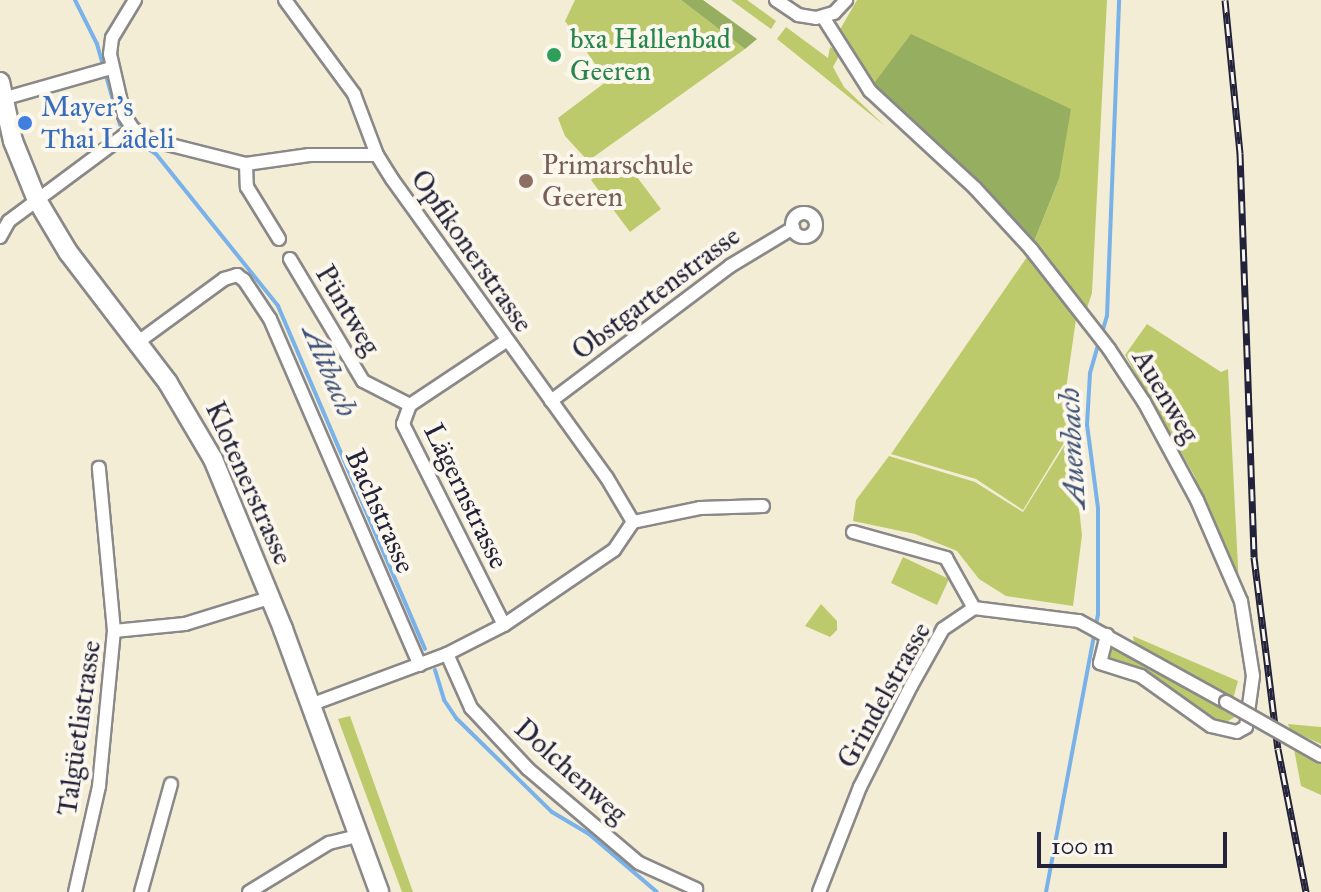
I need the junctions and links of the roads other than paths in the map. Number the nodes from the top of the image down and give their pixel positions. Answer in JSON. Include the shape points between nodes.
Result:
{"nodes":[{"id":1,"x":135,"y":0,"type":"edge"},
{"id":2,"x":285,"y":0,"type":"edge"},
{"id":3,"x":776,"y":0,"type":"edge"},
{"id":4,"x":846,"y":0,"type":"edge"},
{"id":5,"x":823,"y":17,"type":"junction"},
{"id":6,"x":106,"y":70,"type":"junction"},
{"id":7,"x":1,"y":90,"type":"edge"},
{"id":8,"x":133,"y":129,"type":"junction"},
{"id":9,"x":377,"y":155,"type":"junction"},
{"id":10,"x":246,"y":164,"type":"junction"},
{"id":11,"x":37,"y":200,"type":"junction"},
{"id":12,"x":793,"y":228,"type":"dead end"},
{"id":13,"x":0,"y":237,"type":"edge"},
{"id":14,"x":279,"y":239,"type":"dead end"},
{"id":15,"x":290,"y":259,"type":"dead end"},
{"id":16,"x":506,"y":341,"type":"junction"},
{"id":17,"x":138,"y":342,"type":"junction"},
{"id":18,"x":551,"y":401,"type":"junction"},
{"id":19,"x":410,"y":405,"type":"junction"},
{"id":20,"x":99,"y":468,"type":"dead end"},
{"id":21,"x":763,"y":506,"type":"dead end"},
{"id":22,"x":633,"y":522,"type":"junction"},
{"id":23,"x":853,"y":532,"type":"dead end"},
{"id":24,"x":269,"y":598,"type":"junction"},
{"id":25,"x":974,"y":608,"type":"junction"},
{"id":26,"x":504,"y":625,"type":"junction"},
{"id":27,"x":1098,"y":630,"type":"junction"},
{"id":28,"x":114,"y":631,"type":"junction"},
{"id":29,"x":447,"y":654,"type":"junction"},
{"id":30,"x":420,"y":665,"type":"junction"},
{"id":31,"x":310,"y":705,"type":"junction"},
{"id":32,"x":1321,"y":756,"type":"edge"},
{"id":33,"x":171,"y":784,"type":"dead end"},
{"id":34,"x":357,"y":836,"type":"junction"},
{"id":35,"x":696,"y":889,"type":"dead end"},
{"id":36,"x":75,"y":892,"type":"edge"},
{"id":37,"x":141,"y":892,"type":"edge"},
{"id":38,"x":249,"y":892,"type":"edge"},
{"id":39,"x":379,"y":892,"type":"edge"},
{"id":40,"x":819,"y":892,"type":"edge"}],
"edges":[{"from":1,"to":6,"type":"street","via":[[112,38]]},
{"from":2,"to":9,"type":"street","name":"Opfikonerstrasse","via":[[354,94]]},
{"from":3,"to":5,"type":"street","via":[[798,15]]},
{"from":4,"to":5,"type":"street"},
{"from":5,"to":27,"type":"street","name":"Auenweg","via":[[870,91],[975,188],[1109,349],[1176,460],[1241,601],[1253,676],[1250,720],[1240,732],[1219,729],[1133,672],[1100,663]]},
{"from":6,"to":7,"type":"street"},
{"from":6,"to":8,"type":"street"},
{"from":7,"to":11,"type":"main road","name":"Klotenerstrasse"},
{"from":8,"to":10,"type":"street","via":[[151,140]]},
{"from":8,"to":11,"type":"street"},
{"from":9,"to":10,"type":"street","via":[[309,155]]},
{"from":9,"to":16,"type":"street","name":"Opfikonerstrasse"},
{"from":10,"to":14,"type":"street","via":[[247,187]]},
{"from":11,"to":13,"type":"street","via":[[9,221]]},
{"from":11,"to":17,"type":"main road","name":"Klotenerstrasse","via":[[68,252]]},
{"from":12,"to":18,"type":"street","name":"Obstgartenstrasse","via":[[730,266]]},
{"from":15,"to":19,"type":"street","name":"Püntweg","via":[[363,381]]},
{"from":16,"to":18,"type":"street","name":"Opfikonerstrasse"},
{"from":16,"to":19,"type":"street","name":"Lägernstrasse"},
{"from":17,"to":24,"type":"main road","name":"Klotenerstrasse","via":[[213,459]]},
{"from":17,"to":30,"type":"street","name":"Bachstrasse","via":[[224,279],[237,275],[244,280],[270,319]]},
{"from":18,"to":22,"type":"street","name":"Opfikonerstrasse"},
{"from":19,"to":26,"type":"street","name":"Lägernstrasse","via":[[403,424],[409,443]]},
{"from":20,"to":28,"type":"street"},
{"from":21,"to":22,"type":"street","via":[[700,508]]},
{"from":22,"to":26,"type":"street","via":[[614,550]]},
{"from":23,"to":25,"type":"street","via":[[946,558]]},
{"from":24,"to":28,"type":"street","name":"Talgüetlistrasse","via":[[185,624]]},
{"from":24,"to":31,"type":"main road","name":"Klotenerstrasse"},
{"from":25,"to":27,"type":"street","via":[[998,607]]},
{"from":25,"to":40,"type":"street","name":"Grindelstrasse","via":[[943,629],[911,686],[860,787]]},
{"from":26,"to":29,"type":"street"},
{"from":27,"to":32,"type":"street","bridge":true},
{"from":28,"to":36,"type":"street","name":"Talgüetlistrasse","via":[[101,772]]},
{"from":29,"to":30,"type":"street"},
{"from":29,"to":35,"type":"street","name":"Dolchenweg","via":[[471,708],[528,769],[639,863]]},
{"from":30,"to":31,"type":"street"},
{"from":31,"to":34,"type":"main road","name":"Klotenerstrasse"},
{"from":33,"to":37,"type":"street"},
{"from":34,"to":38,"type":"street","via":[[329,843]]},
{"from":34,"to":39,"type":"main road","name":"Klotenerstrasse"}]}
